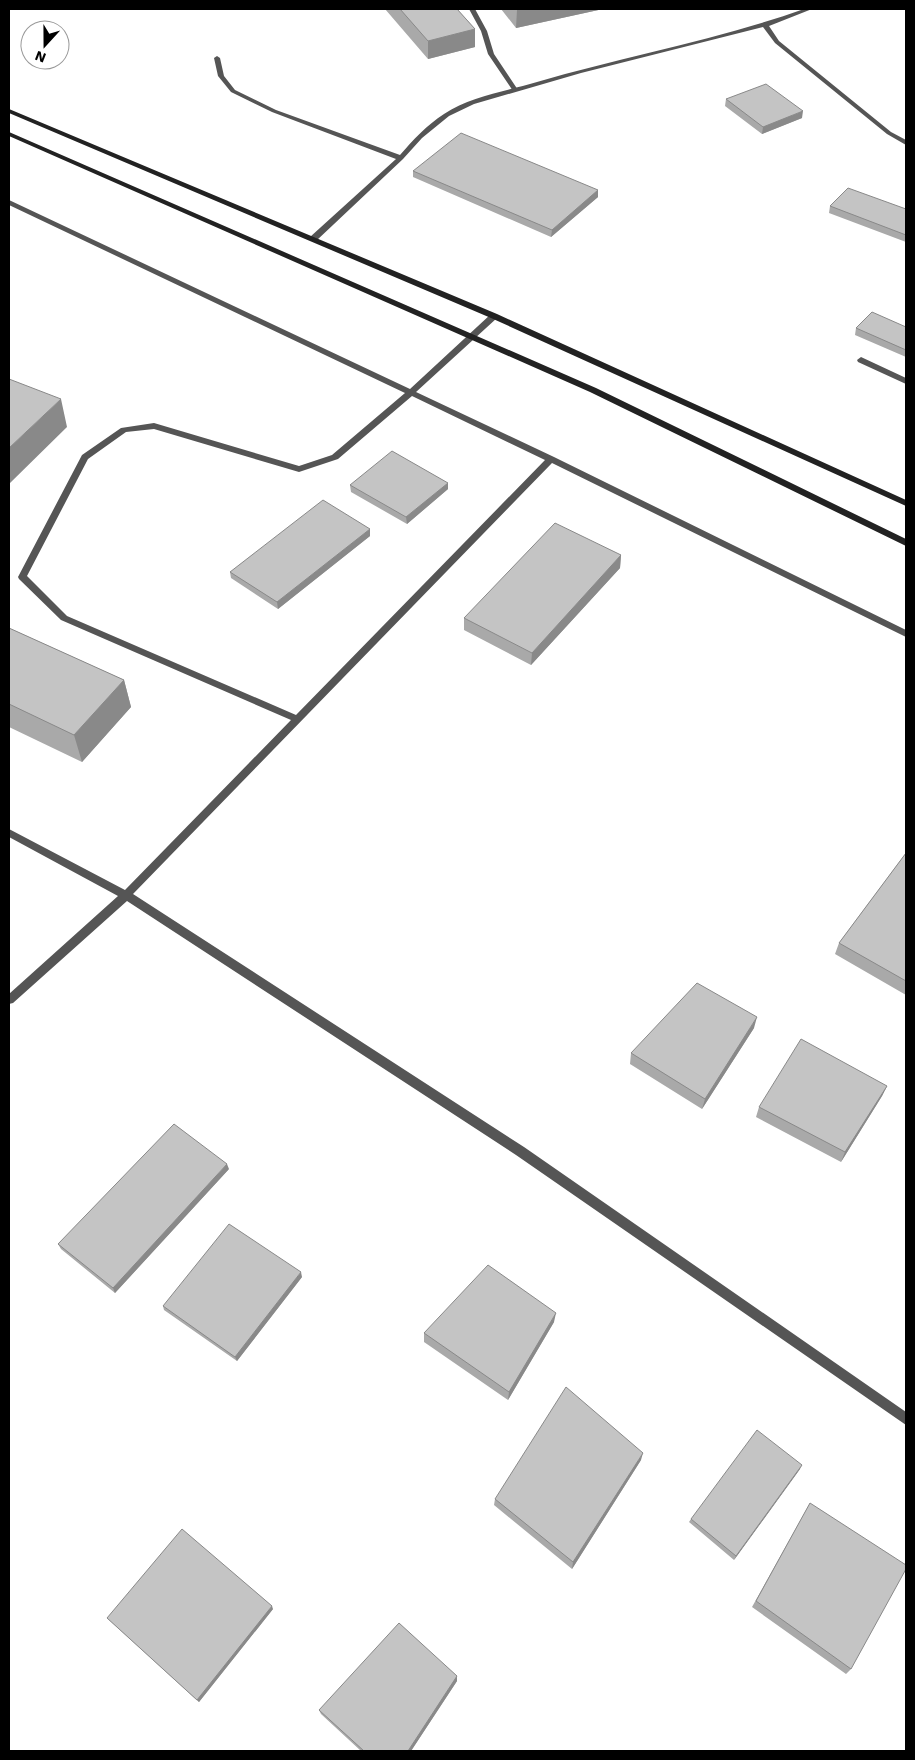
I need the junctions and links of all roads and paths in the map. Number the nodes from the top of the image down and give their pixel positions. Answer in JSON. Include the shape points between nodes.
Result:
{"nodes":[{"id":1,"x":472,"y":9,"type":"edge"},
{"id":2,"x":808,"y":9,"type":"edge"},
{"id":3,"x":765,"y":25,"type":"junction"},
{"id":4,"x":218,"y":58,"type":"dead end"},
{"id":5,"x":516,"y":90,"type":"junction"},
{"id":6,"x":9,"y":111,"type":"edge"},
{"id":7,"x":9,"y":134,"type":"edge"},
{"id":8,"x":906,"y":143,"type":"edge"},
{"id":9,"x":401,"y":158,"type":"junction"},
{"id":10,"x":9,"y":202,"type":"edge"},
{"id":11,"x":313,"y":239,"type":"junction"},
{"id":12,"x":494,"y":316,"type":"junction"},
{"id":13,"x":472,"y":336,"type":"junction"},
{"id":14,"x":861,"y":360,"type":"dead end"},
{"id":15,"x":906,"y":381,"type":"edge"},
{"id":16,"x":409,"y":394,"type":"junction"},
{"id":17,"x":551,"y":459,"type":"junction"},
{"id":18,"x":906,"y":503,"type":"edge"},
{"id":19,"x":906,"y":543,"type":"edge"},
{"id":20,"x":906,"y":634,"type":"edge"},
{"id":21,"x":297,"y":718,"type":"junction"},
{"id":22,"x":9,"y":834,"type":"edge"},
{"id":23,"x":126,"y":894,"type":"junction"},
{"id":24,"x":9,"y":1000,"type":"edge"},
{"id":25,"x":906,"y":1419,"type":"edge"}],
"edges":[{"from":1,"to":5,"type":"street","via":[[491,54]]},
{"from":2,"to":3,"type":"street"},
{"from":3,"to":5,"type":"street"},
{"from":3,"to":8,"type":"street","via":[[784,47],[889,133]]},
{"from":4,"to":9,"type":"street","via":[[221,76],[233,91],[274,111]]},
{"from":5,"to":9,"type":"street","via":[[472,103],[447,115]]},
{"from":6,"to":11,"type":"main road"},
{"from":7,"to":13,"type":"main road"},
{"from":9,"to":11,"type":"street"},
{"from":10,"to":16,"type":"street"},
{"from":11,"to":12,"type":"main road"},
{"from":12,"to":13,"type":"street"},
{"from":12,"to":18,"type":"main road"},
{"from":13,"to":16,"type":"street"},
{"from":13,"to":19,"type":"main road","via":[[593,390]]},
{"from":14,"to":15,"type":"street"},
{"from":16,"to":17,"type":"street"},
{"from":16,"to":21,"type":"street","via":[[335,457],[300,469],[154,426],[124,430],[85,457],[22,577],[64,618]]},
{"from":17,"to":20,"type":"street"},
{"from":17,"to":21,"type":"street"},
{"from":21,"to":23,"type":"street"},
{"from":22,"to":23,"type":"street"},
{"from":23,"to":24,"type":"street"},
{"from":23,"to":25,"type":"street","via":[[520,1151]]}]}
